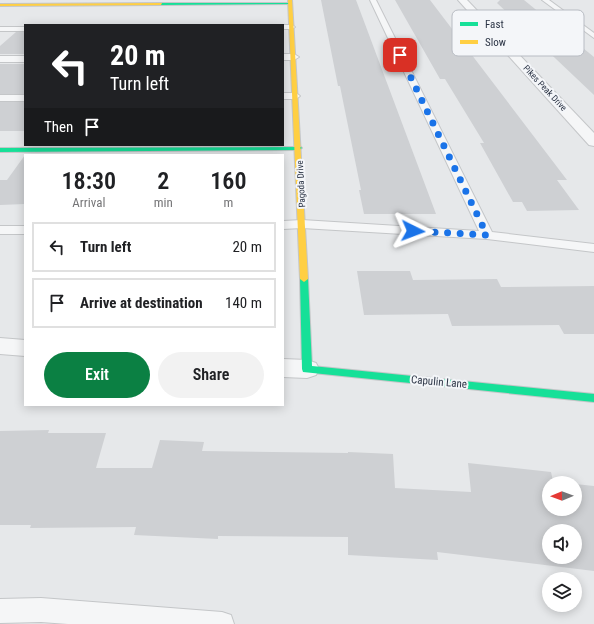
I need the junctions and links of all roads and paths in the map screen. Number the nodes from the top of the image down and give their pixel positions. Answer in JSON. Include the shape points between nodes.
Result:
{"nodes":[{"id":1,"x":373,"y":0,"type":"edge"},
{"id":2,"x":462,"y":0,"type":"edge"},
{"id":3,"x":545,"y":0,"type":"edge"},
{"id":4,"x":290,"y":2,"type":"edge"},
{"id":5,"x":0,"y":5,"type":"edge"},
{"id":6,"x":471,"y":10,"type":"edge"},
{"id":7,"x":559,"y":10,"type":"edge"},
{"id":8,"x":288,"y":27,"type":"edge"},
{"id":9,"x":0,"y":29,"type":"edge"},
{"id":10,"x":24,"y":29,"type":"edge"},
{"id":11,"x":584,"y":29,"type":"edge"},
{"id":12,"x":594,"y":36,"type":"edge"},
{"id":13,"x":514,"y":56,"type":"edge"},
{"id":14,"x":289,"y":57,"type":"edge"},
{"id":15,"x":0,"y":59,"type":"edge"},
{"id":16,"x":24,"y":59,"type":"edge"},
{"id":17,"x":284,"y":96,"type":"edge"},
{"id":18,"x":296,"y":96,"type":"junction"},
{"id":19,"x":0,"y":98,"type":"edge"},
{"id":20,"x":24,"y":98,"type":"edge"},
{"id":21,"x":594,"y":142,"type":"edge"},
{"id":22,"x":299,"y":148,"type":"junction"},
{"id":23,"x":0,"y":150,"type":"edge"},
{"id":24,"x":302,"y":224,"type":"junction"},
{"id":25,"x":284,"y":225,"type":"edge"},
{"id":26,"x":0,"y":230,"type":"edge"},
{"id":27,"x":24,"y":230,"type":"edge"},
{"id":28,"x":487,"y":235,"type":"junction"},
{"id":29,"x":594,"y":248,"type":"edge"},
{"id":30,"x":0,"y":346,"type":"edge"},
{"id":31,"x":24,"y":348,"type":"edge"},
{"id":32,"x":284,"y":368,"type":"edge"},
{"id":33,"x":307,"y":369,"type":"junction"},
{"id":34,"x":594,"y":398,"type":"edge"},
{"id":35,"x":0,"y":611,"type":"edge"},
{"id":36,"x":222,"y":624,"type":"edge"}],
"edges":[{"from":1,"to":28,"type":"lane"},
{"from":2,"to":6,"type":"street","name":"Pikes Peak Drive"},
{"from":3,"to":7,"type":"lane"},
{"from":4,"to":5,"type":"street"},
{"from":4,"to":8,"type":"street","name":"Pagoda Drive"},
{"from":8,"to":14,"type":"street","name":"Pagoda Drive"},
{"from":9,"to":10,"type":"lane"},
{"from":11,"to":12,"type":"lane"},
{"from":13,"to":21,"type":"street","name":"Pikes Peak Drive"},
{"from":14,"to":18,"type":"street","name":"Pagoda Drive"},
{"from":15,"to":16,"type":"street"},
{"from":17,"to":18,"type":"lane"},
{"from":18,"to":22,"type":"street","name":"Pagoda Drive"},
{"from":19,"to":20,"type":"lane"},
{"from":22,"to":23,"type":"street"},
{"from":22,"to":24,"type":"street","name":"Pagoda Drive"},
{"from":24,"to":25,"type":"lane"},
{"from":24,"to":28,"type":"lane"},
{"from":24,"to":33,"type":"street","name":"Pagoda Drive"},
{"from":26,"to":27,"type":"lane"},
{"from":28,"to":29,"type":"lane"},
{"from":30,"to":31,"type":"street"},
{"from":32,"to":33,"type":"street","name":"Capulin Lane"},
{"from":33,"to":34,"type":"street","name":"Capulin Lane"},
{"from":35,"to":36,"type":"lane","via":[[41,610]]}]}
